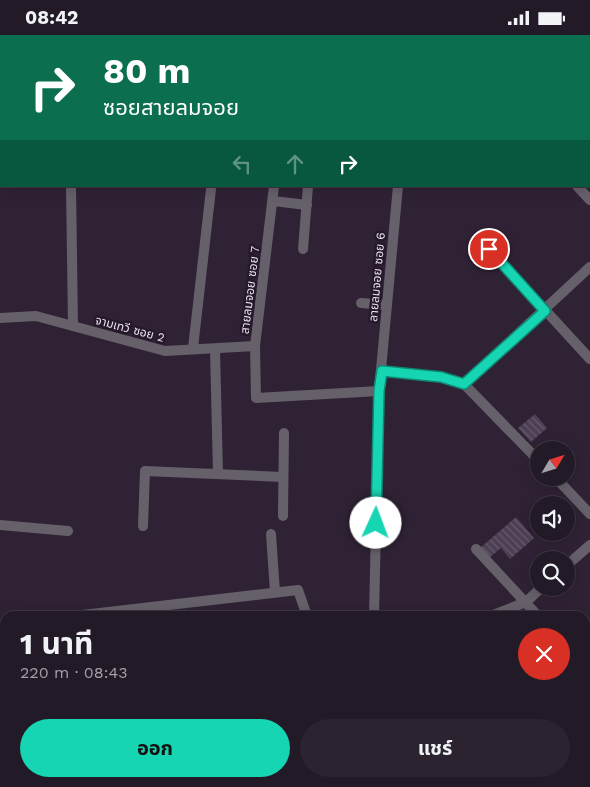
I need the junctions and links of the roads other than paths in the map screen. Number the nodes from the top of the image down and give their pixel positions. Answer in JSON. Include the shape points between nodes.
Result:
{"nodes":[{"id":1,"x":71,"y":187,"type":"edge"},
{"id":2,"x":274,"y":187,"type":"edge"},
{"id":3,"x":308,"y":187,"type":"edge"},
{"id":4,"x":398,"y":187,"type":"edge"},
{"id":5,"x":578,"y":187,"type":"edge"},
{"id":6,"x":211,"y":189,"type":"dead end"},
{"id":7,"x":590,"y":200,"type":"edge"},
{"id":8,"x":273,"y":201,"type":"junction"},
{"id":9,"x":307,"y":205,"type":"junction"},
{"id":10,"x":303,"y":249,"type":"dead end"},
{"id":11,"x":489,"y":249,"type":"dead end"},
{"id":12,"x":590,"y":267,"type":"edge"},
{"id":13,"x":361,"y":303,"type":"dead end"},
{"id":14,"x":387,"y":305,"type":"junction"},
{"id":15,"x":545,"y":311,"type":"junction"},
{"id":16,"x":0,"y":318,"type":"edge"},
{"id":17,"x":73,"y":326,"type":"junction"},
{"id":18,"x":255,"y":346,"type":"junction"},
{"id":19,"x":193,"y":348,"type":"junction"},
{"id":20,"x":215,"y":349,"type":"junction"},
{"id":21,"x":590,"y":359,"type":"edge"},
{"id":22,"x":382,"y":371,"type":"junction"},
{"id":23,"x":464,"y":384,"type":"junction"},
{"id":24,"x":379,"y":391,"type":"junction"},
{"id":25,"x":284,"y":433,"type":"dead end"},
{"id":26,"x":530,"y":452,"type":"edge"},
{"id":27,"x":218,"y":473,"type":"junction"},
{"id":28,"x":283,"y":477,"type":"junction"},
{"id":29,"x":563,"y":486,"type":"edge"},
{"id":30,"x":590,"y":514,"type":"edge"},
{"id":31,"x":283,"y":516,"type":"dead end"},
{"id":32,"x":0,"y":525,"type":"edge"},
{"id":33,"x":142,"y":526,"type":"dead end"},
{"id":34,"x":68,"y":531,"type":"dead end"},
{"id":35,"x":271,"y":534,"type":"dead end"},
{"id":36,"x":590,"y":545,"type":"edge"},
{"id":37,"x":476,"y":549,"type":"dead end"},
{"id":38,"x":575,"y":558,"type":"edge"},
{"id":39,"x":275,"y":592,"type":"junction"},
{"id":40,"x":532,"y":596,"type":"edge"},
{"id":41,"x":526,"y":602,"type":"junction"},
{"id":42,"x":116,"y":611,"type":"edge"},
{"id":43,"x":305,"y":611,"type":"edge"},
{"id":44,"x":374,"y":611,"type":"edge"},
{"id":45,"x":504,"y":611,"type":"edge"},
{"id":46,"x":534,"y":611,"type":"edge"}],
"edges":[{"from":1,"to":17,"type":"street"},
{"from":2,"to":8,"type":"street","name":"สายลมจอย ซอย 7"},
{"from":3,"to":9,"type":"street"},
{"from":4,"to":14,"type":"street","name":"ลายลมจอย ซอย 6"},
{"from":5,"to":7,"type":"street"},
{"from":6,"to":19,"type":"street"},
{"from":8,"to":9,"type":"street"},
{"from":8,"to":18,"type":"street","name":"สายลมจอย ซอย 7"},
{"from":9,"to":10,"type":"street"},
{"from":11,"to":15,"type":"street"},
{"from":12,"to":15,"type":"street"},
{"from":13,"to":14,"type":"street"},
{"from":14,"to":22,"type":"street","name":"ลายลมจอย ซอย 6"},
{"from":15,"to":21,"type":"street"},
{"from":15,"to":23,"type":"street"},
{"from":16,"to":17,"type":"street","name":"จามเทวี ซอย 2","via":[[36,316]]},
{"from":17,"to":19,"type":"street","name":"จามเทวี ซอย 2","via":[[165,351]]},
{"from":18,"to":20,"type":"street","name":"จามเทวี ซอย 2"},
{"from":18,"to":24,"type":"street","name":"สายลมจอย ซอย 7","via":[[256,398]]},
{"from":19,"to":20,"type":"street","name":"จามเทวี ซอย 2"},
{"from":20,"to":27,"type":"street"},
{"from":22,"to":23,"type":"street","via":[[441,377]]},
{"from":22,"to":24,"type":"street","name":"ลายลมจอย ซอย 6"},
{"from":23,"to":26,"type":"street"},
{"from":24,"to":44,"type":"street","name":"ลายลมจอย ซอย 6"},
{"from":25,"to":28,"type":"street"},
{"from":27,"to":28,"type":"street"},
{"from":27,"to":33,"type":"street","via":[[145,471]]},
{"from":28,"to":31,"type":"street"},
{"from":29,"to":30,"type":"street"},
{"from":32,"to":34,"type":"street"},
{"from":35,"to":39,"type":"street"},
{"from":36,"to":38,"type":"street"},
{"from":37,"to":41,"type":"street"},
{"from":39,"to":42,"type":"street"},
{"from":39,"to":43,"type":"street","via":[[298,590]]},
{"from":40,"to":41,"type":"street"},
{"from":41,"to":45,"type":"street"},
{"from":41,"to":46,"type":"street"}]}
